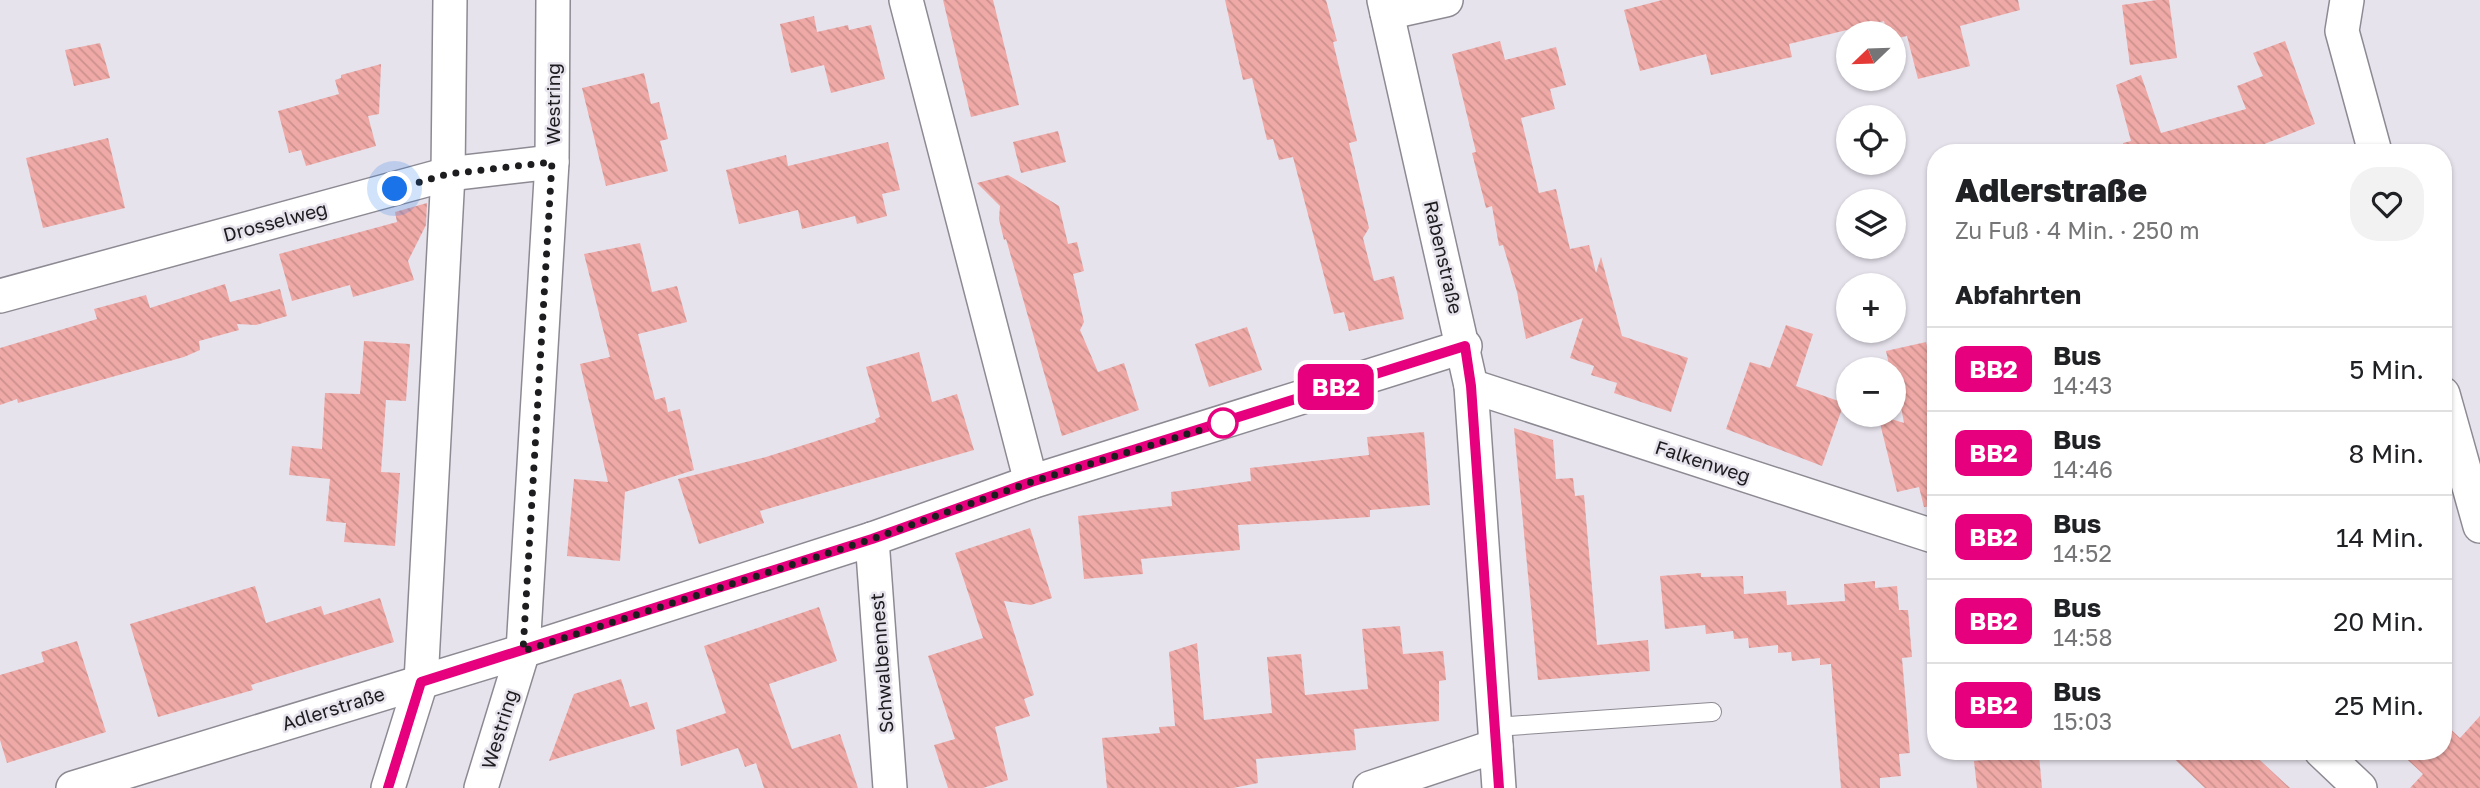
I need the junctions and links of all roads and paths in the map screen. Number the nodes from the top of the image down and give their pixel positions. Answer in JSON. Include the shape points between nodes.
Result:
{"nodes":[{"id":1,"x":450,"y":0,"type":"edge"},
{"id":2,"x":553,"y":0,"type":"edge"},
{"id":3,"x":906,"y":0,"type":"edge"},
{"id":4,"x":1446,"y":0,"type":"edge"},
{"id":5,"x":2347,"y":0,"type":"edge"},
{"id":6,"x":1386,"y":7,"type":"edge"},
{"id":7,"x":2373,"y":144,"type":"edge"},
{"id":8,"x":552,"y":162,"type":"junction"},
{"id":9,"x":448,"y":174,"type":"junction"},
{"id":10,"x":0,"y":296,"type":"edge"},
{"id":11,"x":1465,"y":346,"type":"junction"},
{"id":12,"x":1471,"y":386,"type":"junction"},
{"id":13,"x":2452,"y":426,"type":"edge"},
{"id":14,"x":1031,"y":482,"type":"junction"},
{"id":15,"x":2480,"y":526,"type":"edge"},
{"id":16,"x":1927,"y":534,"type":"edge"},
{"id":17,"x":872,"y":539,"type":"junction"},
{"id":18,"x":523,"y":651,"type":"junction"},
{"id":19,"x":421,"y":682,"type":"junction"},
{"id":20,"x":1712,"y":712,"type":"dead end"},
{"id":21,"x":1495,"y":736,"type":"junction"},
{"id":22,"x":2330,"y":760,"type":"edge"},
{"id":23,"x":73,"y":788,"type":"edge"},
{"id":24,"x":388,"y":788,"type":"edge"},
{"id":25,"x":481,"y":788,"type":"edge"},
{"id":26,"x":890,"y":788,"type":"edge"},
{"id":27,"x":1370,"y":788,"type":"edge"},
{"id":28,"x":1499,"y":788,"type":"edge"},
{"id":29,"x":2360,"y":788,"type":"edge"}],
"edges":[{"from":1,"to":9,"type":"street"},
{"from":2,"to":8,"type":"street","name":"Westring"},
{"from":3,"to":14,"type":"street"},
{"from":4,"to":6,"type":"street"},
{"from":5,"to":7,"type":"street","via":[[2342,31]]},
{"from":6,"to":11,"type":"street","name":"Rabenstraße"},
{"from":8,"to":9,"type":"street","name":"Drosselweg"},
{"from":8,"to":18,"type":"street","name":"Westring"},
{"from":9,"to":10,"type":"street","name":"Drosselweg"},
{"from":9,"to":19,"type":"street"},
{"from":11,"to":12,"type":"street","name":"Rabenstraße"},
{"from":11,"to":14,"type":"street","name":"Adlerstraße"},
{"from":12,"to":16,"type":"street","name":"Falkenweg"},
{"from":12,"to":21,"type":"street","name":"Rabenstraße"},
{"from":13,"to":15,"type":"street"},
{"from":14,"to":17,"type":"street","name":"Adlerstraße"},
{"from":17,"to":18,"type":"street","name":"Adlerstraße"},
{"from":17,"to":26,"type":"street","name":"Schwalbennest"},
{"from":18,"to":19,"type":"street","name":"Adlerstraße"},
{"from":18,"to":25,"type":"street","name":"Westring"},
{"from":19,"to":23,"type":"street","name":"Adlerstraße"},
{"from":19,"to":24,"type":"street"},
{"from":20,"to":21,"type":"lane"},
{"from":21,"to":27,"type":"street"},
{"from":21,"to":28,"type":"street","name":"Rabenstraße"},
{"from":22,"to":29,"type":"street"}]}
